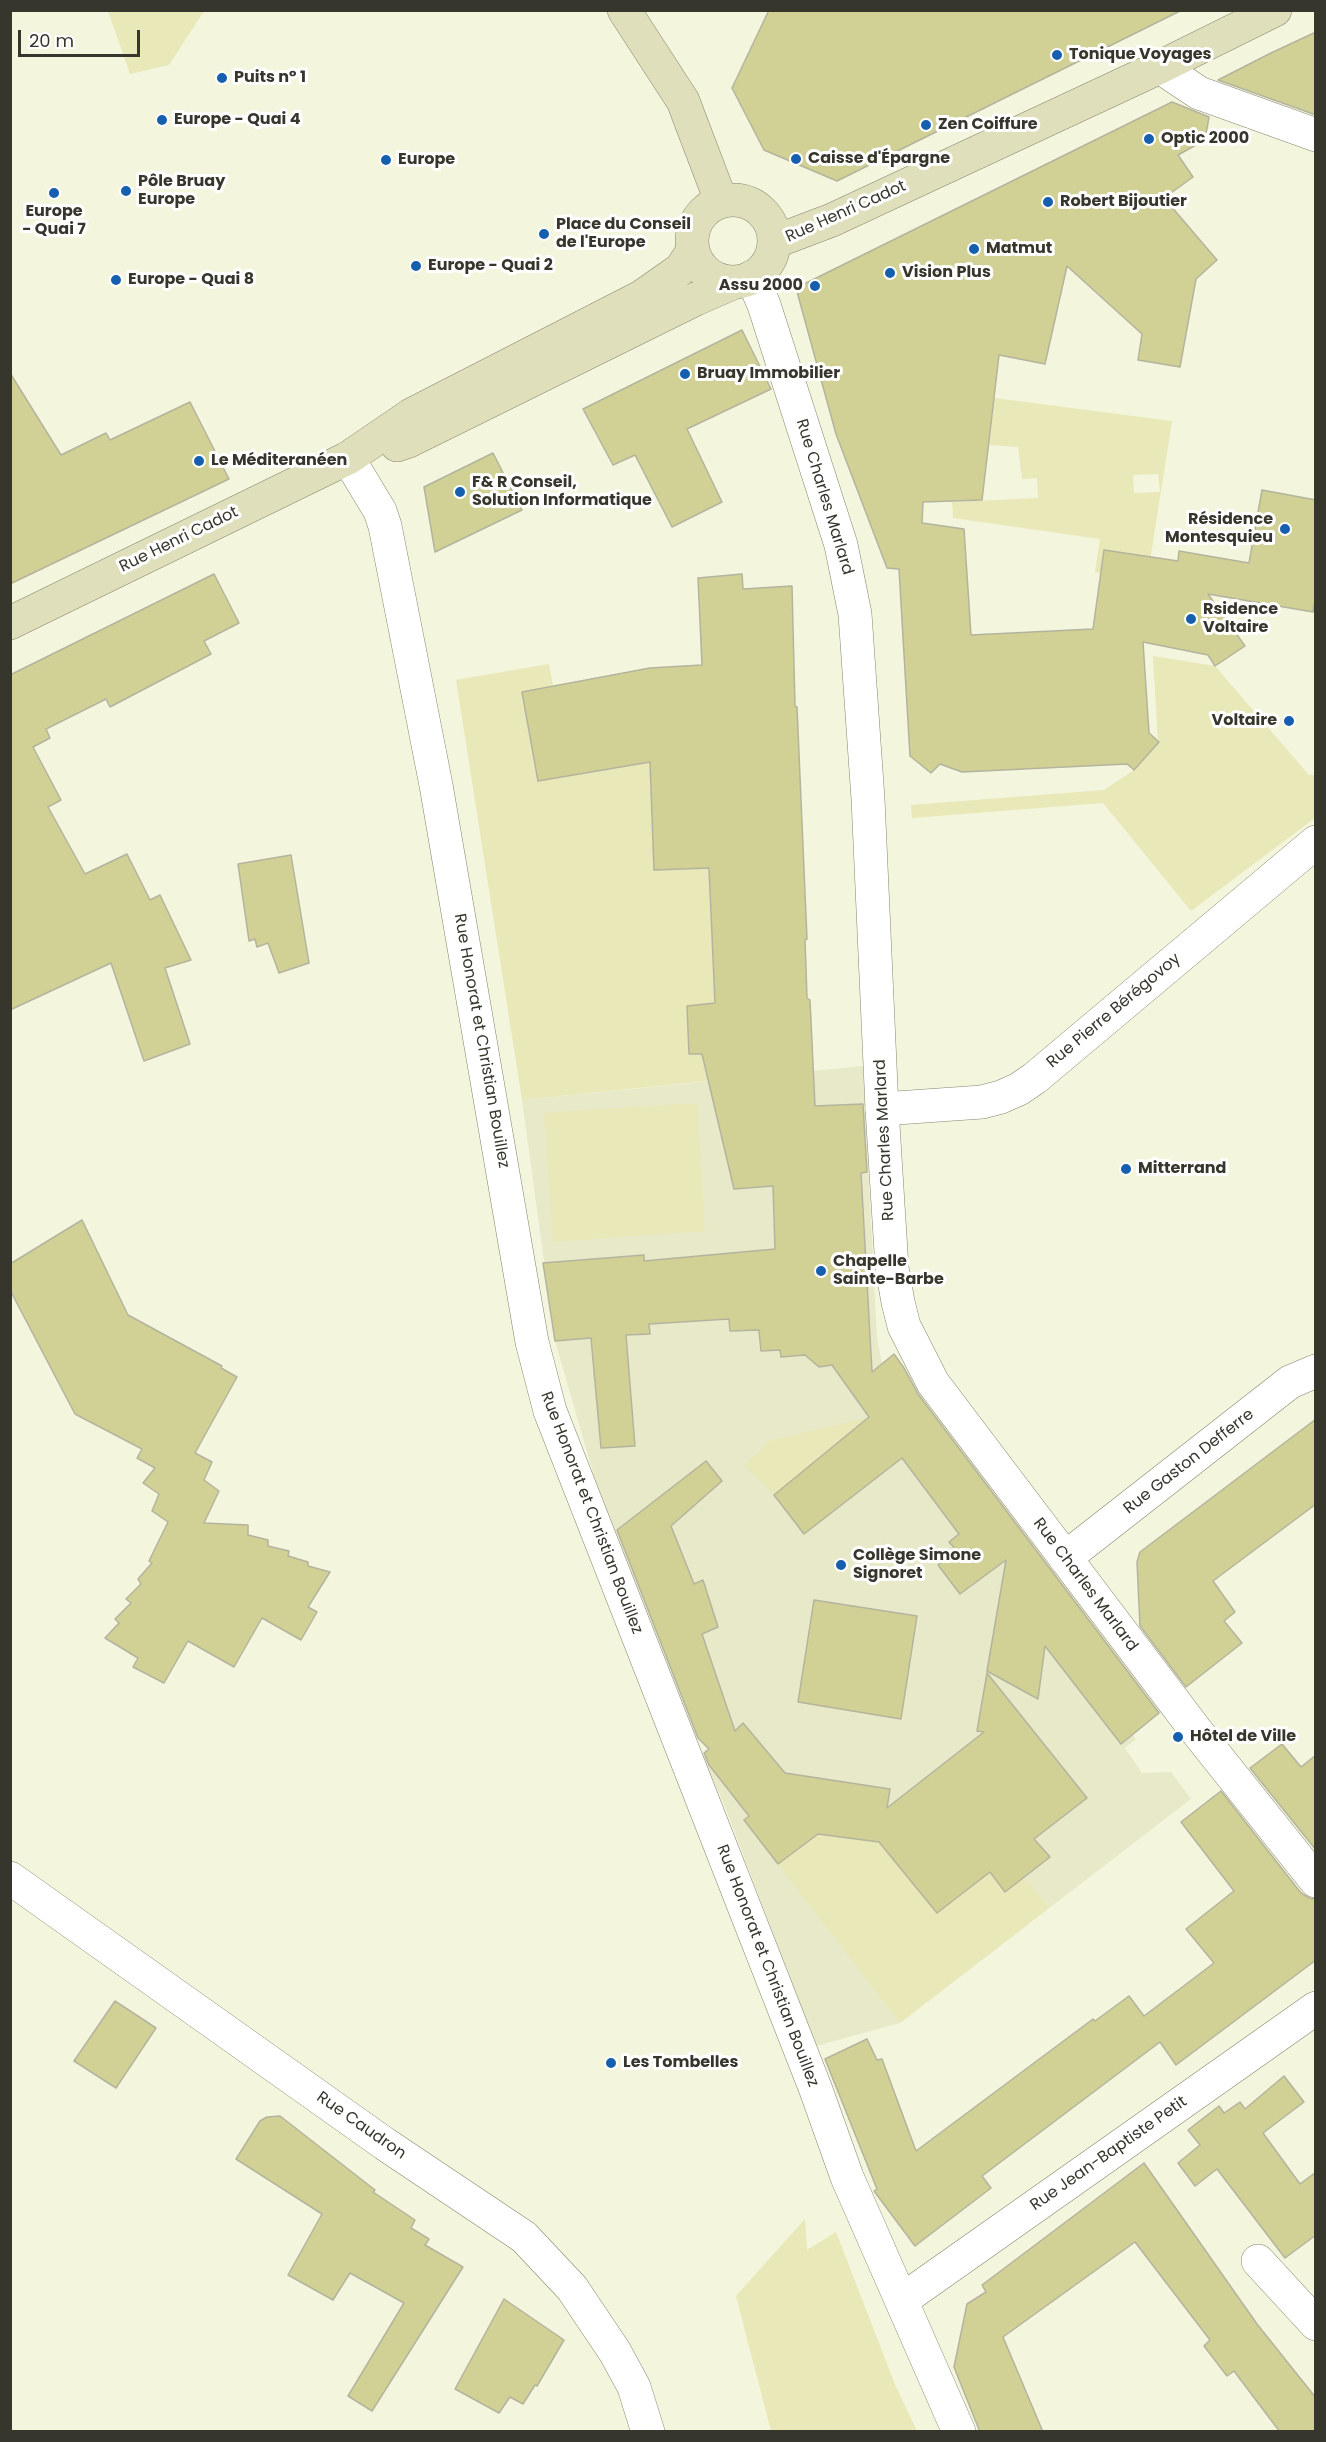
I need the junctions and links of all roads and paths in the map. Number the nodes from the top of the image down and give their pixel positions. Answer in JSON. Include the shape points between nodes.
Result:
{"nodes":[{"id":1,"x":624,"y":10,"type":"edge"},
{"id":2,"x":1275,"y":10,"type":"edge"},
{"id":3,"x":1160,"y":67,"type":"junction"},
{"id":4,"x":1316,"y":135,"type":"edge"},
{"id":5,"x":722,"y":201,"type":"junction"},
{"id":6,"x":774,"y":242,"type":"junction"},
{"id":7,"x":693,"y":250,"type":"junction"},
{"id":8,"x":744,"y":279,"type":"junction"},
{"id":9,"x":348,"y":458,"type":"junction"},
{"id":10,"x":10,"y":623,"type":"edge"},
{"id":11,"x":1316,"y":842,"type":"edge"},
{"id":12,"x":882,"y":1109,"type":"junction"},
{"id":13,"x":1316,"y":1371,"type":"edge"},
{"id":14,"x":1065,"y":1558,"type":"junction"},
{"id":15,"x":10,"y":1878,"type":"edge"},
{"id":16,"x":1316,"y":1881,"type":"edge"},
{"id":17,"x":1316,"y":2008,"type":"edge"},
{"id":18,"x":1258,"y":2261,"type":"dead end"},
{"id":19,"x":902,"y":2300,"type":"junction"},
{"id":20,"x":1316,"y":2324,"type":"edge"},
{"id":21,"x":648,"y":2432,"type":"edge"},
{"id":22,"x":958,"y":2432,"type":"edge"}],
"edges":[{"from":1,"to":5,"type":"main road","via":[[683,101]]},
{"from":2,"to":3,"type":"main road","name":"Rue Henri Cadot"},
{"from":3,"to":4,"type":"street","via":[[1199,93]]},
{"from":3,"to":6,"type":"main road","name":"Rue Henri Cadot","via":[[832,220]]},
{"from":5,"to":6,"type":"main road","via":[[747,202],[758,209],[770,224]]},
{"from":5,"to":7,"type":"main road","via":[[710,207],[695,225]]},
{"from":6,"to":8,"type":"main road","via":[[768,263]]},
{"from":7,"to":8,"type":"main road","via":[[705,271],[715,278]]},
{"from":7,"to":9,"type":"main road","name":"Rue Henri Cadot","via":[[681,269],[641,297],[411,415]]},
{"from":8,"to":9,"type":"main road","name":"Rue Henri Cadot","via":[[409,441]]},
{"from":8,"to":12,"type":"street","name":"Rue Charles Marlard","via":[[764,305],[841,545],[855,614]]},
{"from":9,"to":10,"type":"main road","name":"Rue Henri Cadot"},
{"from":9,"to":19,"type":"street","name":"Rue Honorat et Christian Bouillez","via":[[380,511],[388,540],[436,785],[532,1342],[550,1411],[847,2177]]},
{"from":11,"to":12,"type":"street","name":"Rue Pierre Bérégovoy","via":[[1019,1089],[982,1102]]},
{"from":12,"to":14,"type":"street","name":"Rue Charles Marlard","via":[[892,1268],[904,1326],[933,1383]]},
{"from":13,"to":14,"type":"street","name":"Rue Gaston Defferre","via":[[1290,1382]]},
{"from":14,"to":16,"type":"street","name":"Rue Charles Marlard"},
{"from":15,"to":21,"type":"street","name":"Rue Caudron","via":[[385,2144],[524,2237],[572,2288],[615,2352],[634,2387]]},
{"from":17,"to":19,"type":"street","name":"Rue Jean-Baptiste Petit"},
{"from":18,"to":20,"type":"street"},
{"from":19,"to":22,"type":"street","name":"Rue Honorat et Christian Bouillez"}]}
